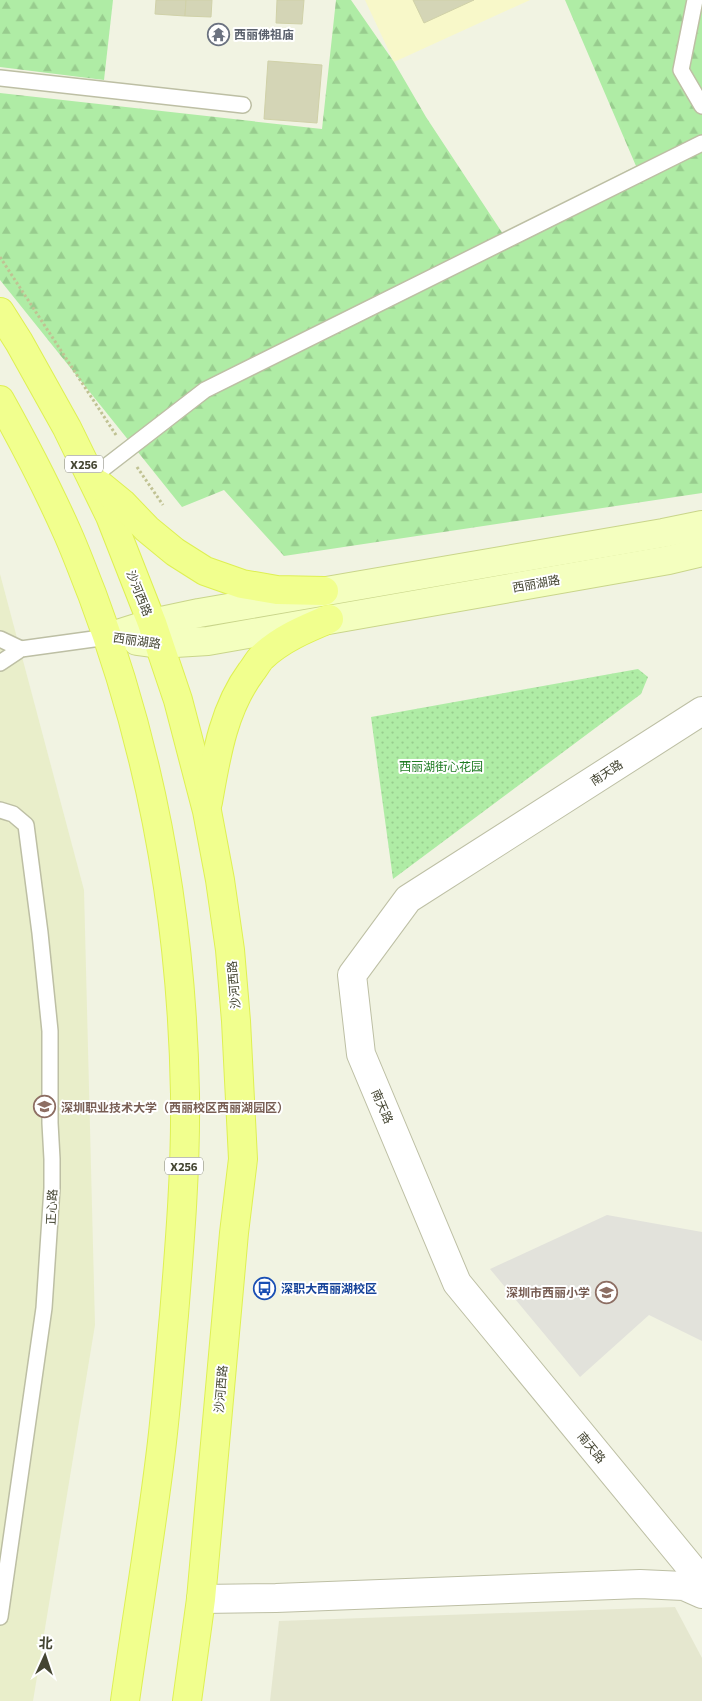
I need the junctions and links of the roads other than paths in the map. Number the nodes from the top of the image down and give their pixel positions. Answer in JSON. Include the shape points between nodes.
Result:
{"nodes":[{"id":1,"x":695,"y":0,"type":"edge"},
{"id":2,"x":0,"y":78,"type":"edge"},
{"id":3,"x":243,"y":104,"type":"dead end"},
{"id":4,"x":702,"y":106,"type":"edge"},
{"id":5,"x":702,"y":142,"type":"edge"},
{"id":6,"x":0,"y":312,"type":"edge"},
{"id":7,"x":0,"y":400,"type":"edge"},
{"id":8,"x":91,"y":478,"type":"junction"},
{"id":9,"x":702,"y":525,"type":"edge"},
{"id":10,"x":702,"y":552,"type":"edge"},
{"id":11,"x":324,"y":591,"type":"junction"},
{"id":12,"x":329,"y":619,"type":"junction"},
{"id":13,"x":156,"y":634,"type":"junction"},
{"id":14,"x":108,"y":637,"type":"junction"},
{"id":15,"x":0,"y":639,"type":"edge"},
{"id":16,"x":21,"y":649,"type":"junction"},
{"id":17,"x":0,"y":663,"type":"edge"},
{"id":18,"x":702,"y":711,"type":"edge"},
{"id":19,"x":0,"y":810,"type":"edge"},
{"id":20,"x":207,"y":811,"type":"junction"},
{"id":21,"x":702,"y":1581,"type":"edge"},
{"id":22,"x":702,"y":1594,"type":"edge"},
{"id":23,"x":201,"y":1599,"type":"junction"},
{"id":24,"x":0,"y":1617,"type":"edge"},
{"id":25,"x":125,"y":1701,"type":"edge"},
{"id":26,"x":187,"y":1701,"type":"edge"}],
"edges":[{"from":1,"to":4,"type":"lane","via":[[681,70]]},
{"from":2,"to":3,"type":"lane"},
{"from":5,"to":8,"type":"lane","via":[[205,390]]},
{"from":6,"to":8,"type":"main road","name":"沙河西路","number":"X256","via":[[67,428]]},
{"from":7,"to":14,"type":"main road","number":"X256","via":[[68,534]]},
{"from":8,"to":11,"type":"main road","via":[[175,552],[206,571],[242,584],[277,590]]},
{"from":8,"to":13,"type":"main road","name":"沙河西路","number":"X256","via":[[110,516]]},
{"from":9,"to":11,"type":"main road","name":"西丽湖路"},
{"from":10,"to":12,"type":"main road","name":"西丽湖路"},
{"from":11,"to":13,"type":"main road","name":"西丽湖路","via":[[199,613]]},
{"from":12,"to":13,"type":"main road","name":"西丽湖路","via":[[208,641]]},
{"from":12,"to":20,"type":"main road","via":[[292,635],[262,657],[241,686],[226,720]]},
{"from":13,"to":14,"type":"main road","name":"西丽湖路"},
{"from":13,"to":20,"type":"main road","name":"沙河西路","number":"X256","via":[[178,700]]},
{"from":14,"to":16,"type":"lane"},
{"from":14,"to":25,"type":"main road","number":"X256","via":[[141,755],[168,888],[178,966],[185,1093],[181,1229],[162,1443]]},
{"from":15,"to":16,"type":"lane"},
{"from":16,"to":17,"type":"lane"},
{"from":18,"to":21,"type":"street","name":"南天路","via":[[408,899],[352,975],[361,1054],[457,1284]]},
{"from":19,"to":24,"type":"lane","name":"正心路","via":[[13,814],[26,825],[50,1030],[52,1158],[44,1308]]},
{"from":20,"to":23,"type":"main road","name":"沙河西路","number":"X256","via":[[230,950],[243,1159]]},
{"from":22,"to":23,"type":"street","via":[[684,1586],[640,1584]]},
{"from":23,"to":26,"type":"main road","name":"沙河西路","number":"X256"}]}
